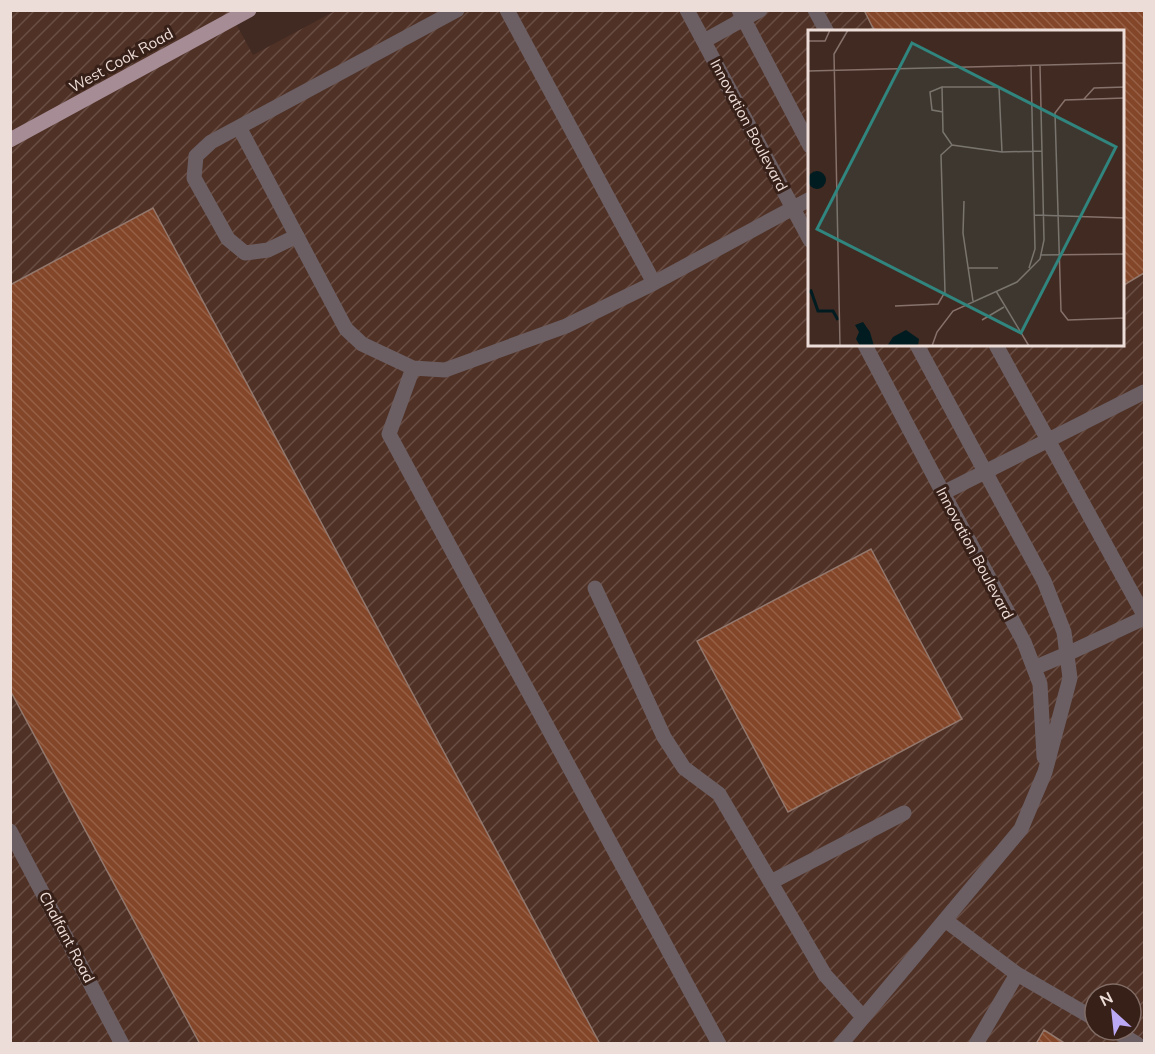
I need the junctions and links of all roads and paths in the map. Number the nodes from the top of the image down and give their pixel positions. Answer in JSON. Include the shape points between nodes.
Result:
{"nodes":[{"id":1,"x":249,"y":10,"type":"edge"},
{"id":2,"x":457,"y":10,"type":"edge"},
{"id":3,"x":507,"y":10,"type":"edge"},
{"id":4,"x":687,"y":10,"type":"edge"},
{"id":5,"x":760,"y":10,"type":"edge"},
{"id":6,"x":815,"y":10,"type":"edge"},
{"id":7,"x":742,"y":15,"type":"edge"},
{"id":8,"x":825,"y":30,"type":"edge"},
{"id":9,"x":704,"y":41,"type":"junction"},
{"id":10,"x":239,"y":127,"type":"junction"},
{"id":11,"x":10,"y":140,"type":"edge"},
{"id":12,"x":808,"y":142,"type":"edge"},
{"id":13,"x":808,"y":200,"type":"edge"},
{"id":14,"x":793,"y":208,"type":"junction"},
{"id":15,"x":297,"y":236,"type":"junction"},
{"id":16,"x":808,"y":236,"type":"edge"},
{"id":17,"x":654,"y":283,"type":"junction"},
{"id":18,"x":866,"y":346,"type":"edge"},
{"id":19,"x":917,"y":346,"type":"edge"},
{"id":20,"x":997,"y":346,"type":"edge"},
{"id":21,"x":413,"y":368,"type":"junction"},
{"id":22,"x":1144,"y":392,"type":"edge"},
{"id":23,"x":1048,"y":441,"type":"junction"},
{"id":24,"x":985,"y":472,"type":"junction"},
{"id":25,"x":943,"y":493,"type":"junction"},
{"id":26,"x":596,"y":588,"type":"dead end"},
{"id":27,"x":1144,"y":616,"type":"edge"},
{"id":28,"x":1067,"y":654,"type":"junction"},
{"id":29,"x":1034,"y":668,"type":"junction"},
{"id":30,"x":1045,"y":772,"type":"junction"},
{"id":31,"x":904,"y":813,"type":"dead end"},
{"id":32,"x":10,"y":831,"type":"edge"},
{"id":33,"x":771,"y":882,"type":"junction"},
{"id":34,"x":945,"y":920,"type":"junction"},
{"id":35,"x":1017,"y":974,"type":"junction"},
{"id":36,"x":1083,"y":1012,"type":"edge"},
{"id":37,"x":863,"y":1017,"type":"junction"},
{"id":38,"x":122,"y":1044,"type":"edge"},
{"id":39,"x":719,"y":1044,"type":"edge"},
{"id":40,"x":841,"y":1044,"type":"edge"},
{"id":41,"x":976,"y":1044,"type":"edge"}],
"edges":[{"from":1,"to":11,"type":"main road","name":"West Cook Road"},
{"from":2,"to":10,"type":"street"},
{"from":3,"to":17,"type":"street"},
{"from":4,"to":9,"type":"street","name":"Innovation Boulevard"},
{"from":5,"to":7,"type":"street"},
{"from":6,"to":8,"type":"street"},
{"from":7,"to":9,"type":"street"},
{"from":7,"to":12,"type":"street"},
{"from":9,"to":14,"type":"street","name":"Innovation Boulevard"},
{"from":10,"to":15,"type":"street"},
{"from":10,"to":15,"type":"street","via":[[211,142],[196,156],[194,178],[228,239],[245,253],[268,250]]},
{"from":13,"to":14,"type":"street"},
{"from":14,"to":16,"type":"street","name":"Innovation Boulevard"},
{"from":14,"to":17,"type":"street"},
{"from":15,"to":21,"type":"street","via":[[346,329],[362,344]]},
{"from":17,"to":21,"type":"street","via":[[566,326],[445,370]]},
{"from":18,"to":25,"type":"street","name":"Innovation Boulevard"},
{"from":19,"to":24,"type":"street","name":"Innovation Boulevard"},
{"from":20,"to":23,"type":"street"},
{"from":21,"to":39,"type":"street","via":[[389,434]]},
{"from":22,"to":23,"type":"street"},
{"from":23,"to":24,"type":"street"},
{"from":23,"to":27,"type":"street"},
{"from":24,"to":25,"type":"street"},
{"from":24,"to":28,"type":"street","name":"Innovation Boulevard","via":[[1044,581],[1064,632]]},
{"from":25,"to":29,"type":"street","name":"Innovation Boulevard","via":[[1024,642]]},
{"from":26,"to":33,"type":"street","via":[[664,737],[684,768],[719,794]]},
{"from":27,"to":28,"type":"street"},
{"from":28,"to":29,"type":"street"},
{"from":28,"to":30,"type":"street","name":"Innovation Boulevard","via":[[1070,678]]},
{"from":29,"to":30,"type":"street","name":"Innovation Boulevard","via":[[1040,684]]},
{"from":30,"to":34,"type":"street","name":"Innovation Boulevard","via":[[1021,829]]},
{"from":31,"to":33,"type":"street"},
{"from":32,"to":38,"type":"street","name":"Chalfant Road"},
{"from":33,"to":37,"type":"street","via":[[825,975]]},
{"from":34,"to":35,"type":"street"},
{"from":34,"to":37,"type":"street","name":"Innovation Boulevard"},
{"from":35,"to":36,"type":"street"},
{"from":35,"to":41,"type":"street"},
{"from":37,"to":40,"type":"street","name":"Innovation Boulevard"}]}
